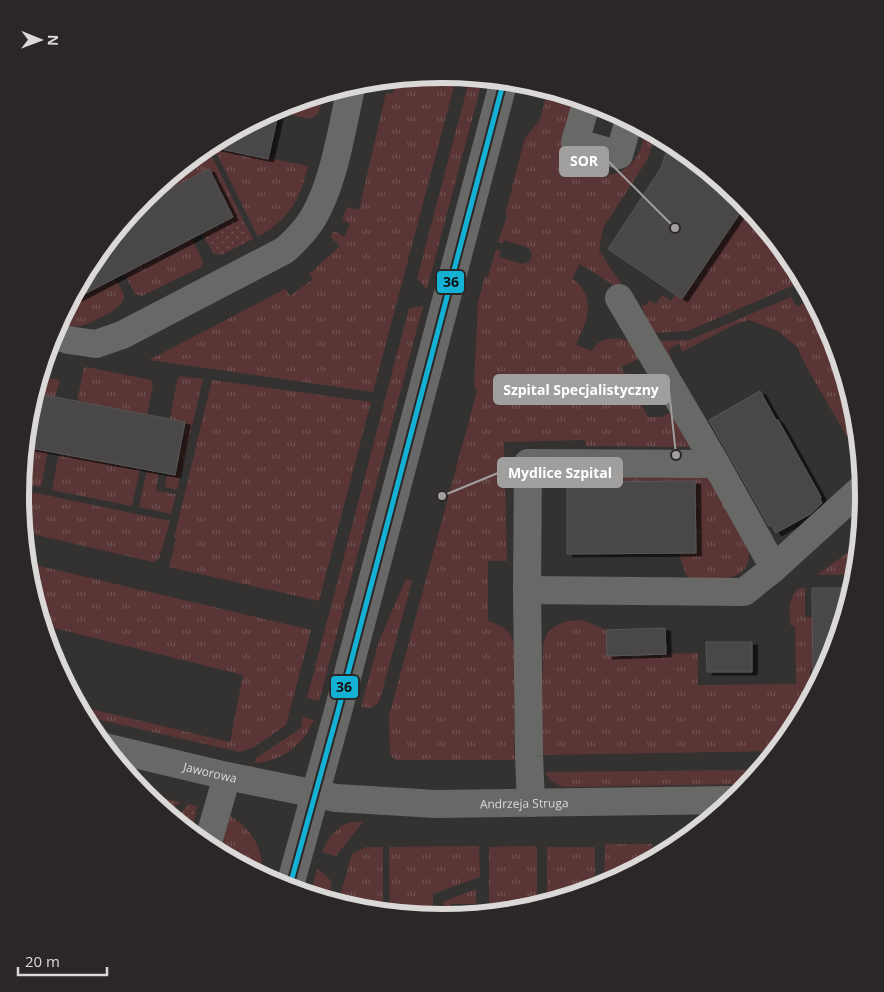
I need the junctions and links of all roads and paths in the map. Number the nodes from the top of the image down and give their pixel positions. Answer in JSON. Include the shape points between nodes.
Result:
{"nodes":[{"id":1,"x":502,"y":87,"type":"edge"},
{"id":2,"x":350,"y":94,"type":"edge"},
{"id":3,"x":585,"y":109,"type":"edge"},
{"id":4,"x":627,"y":126,"type":"edge"},
{"id":5,"x":619,"y":298,"type":"dead end"},
{"id":6,"x":60,"y":337,"type":"edge"},
{"id":7,"x":716,"y":464,"type":"junction"},
{"id":8,"x":855,"y":494,"type":"edge"},
{"id":9,"x":774,"y":568,"type":"junction"},
{"id":10,"x":527,"y":590,"type":"junction"},
{"id":11,"x":115,"y":749,"type":"edge"},
{"id":12,"x":227,"y":776,"type":"junction"},
{"id":13,"x":316,"y":795,"type":"junction"},
{"id":14,"x":721,"y":800,"type":"edge"},
{"id":15,"x":531,"y":803,"type":"junction"},
{"id":16,"x":209,"y":838,"type":"edge"},
{"id":17,"x":291,"y":881,"type":"edge"}],
"edges":[{"from":1,"to":13,"type":"street"},
{"from":2,"to":6,"type":"street","via":[[324,196],[313,219],[285,250],[122,335],[96,344]]},
{"from":3,"to":4,"type":"street","via":[[575,142],[618,155]]},
{"from":5,"to":7,"type":"street"},
{"from":7,"to":9,"type":"street"},
{"from":7,"to":10,"type":"street","via":[[528,463]]},
{"from":8,"to":9,"type":"street"},
{"from":9,"to":10,"type":"street","via":[[744,592]]},
{"from":10,"to":15,"type":"street"},
{"from":11,"to":12,"type":"street","name":"Jaworowa"},
{"from":12,"to":13,"type":"street","name":"Jaworowa"},
{"from":12,"to":16,"type":"street"},
{"from":13,"to":15,"type":"street","name":"Andrzeja Struga","via":[[408,803]]},
{"from":13,"to":17,"type":"street"},
{"from":14,"to":15,"type":"street","name":"Andrzeja Struga"}]}
